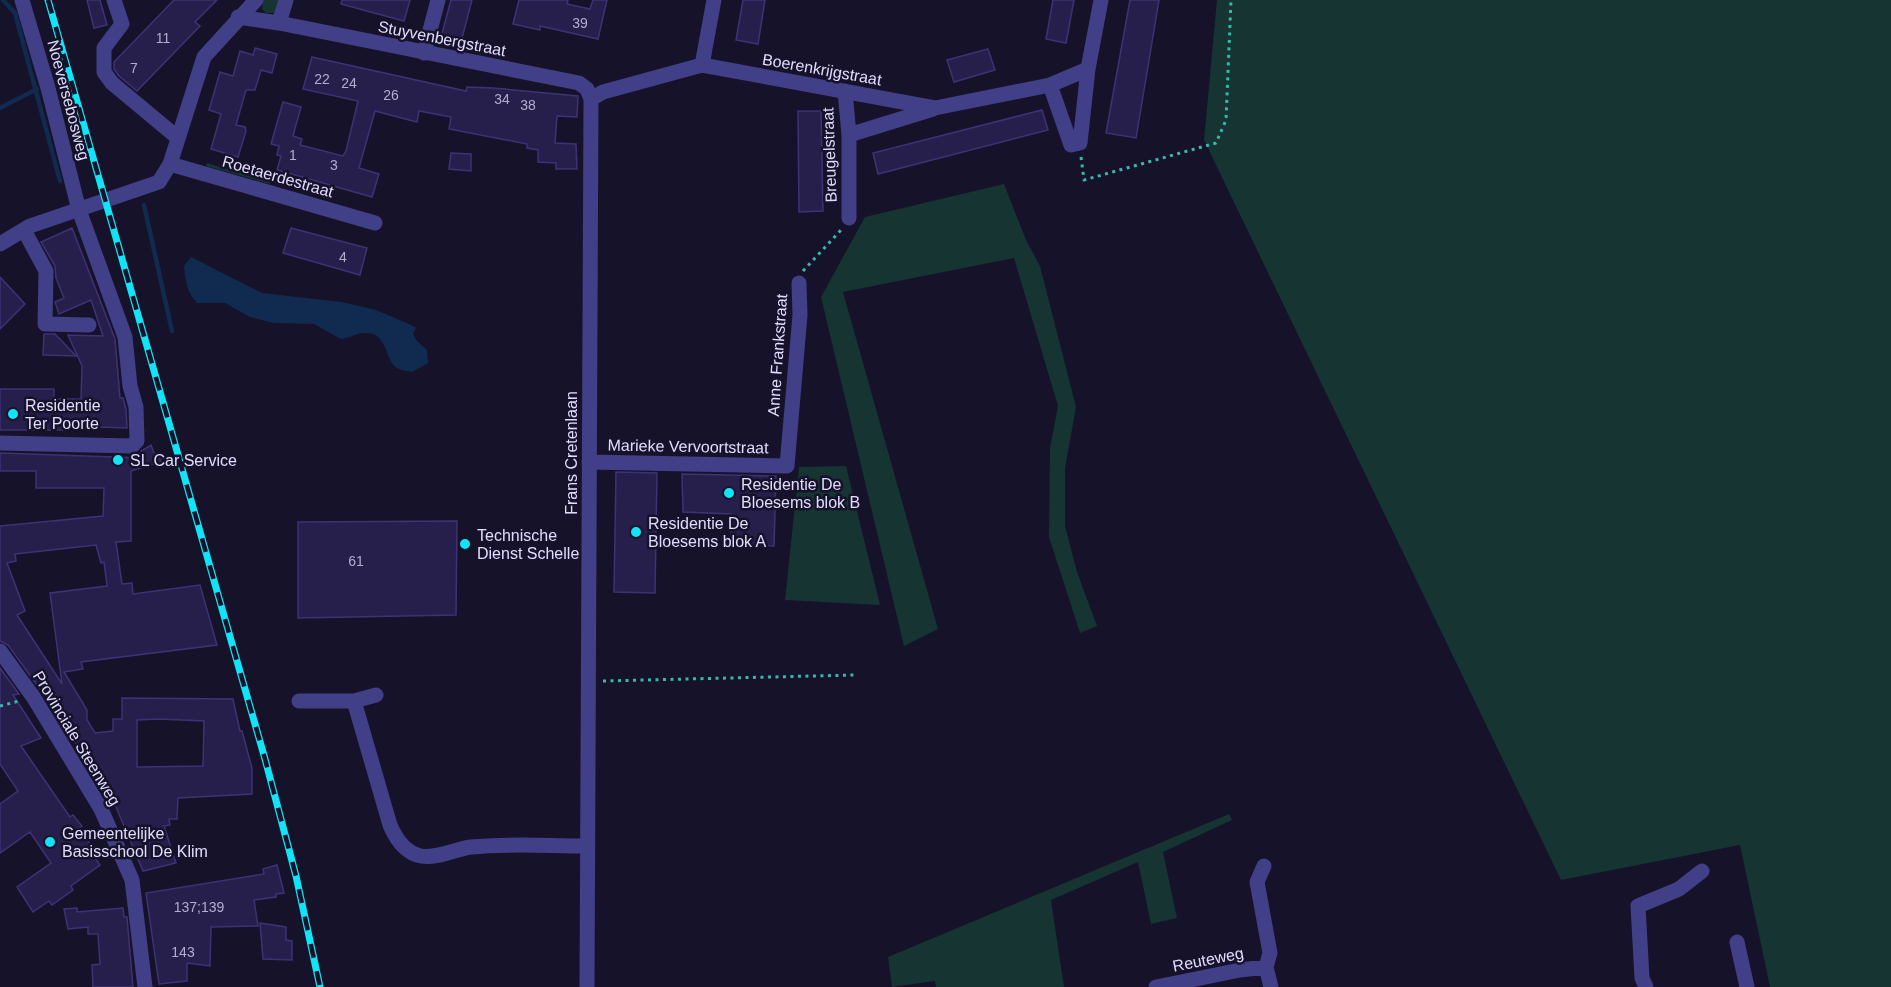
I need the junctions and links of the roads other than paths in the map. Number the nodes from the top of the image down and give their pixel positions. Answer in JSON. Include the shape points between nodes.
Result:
{"nodes":[{"id":1,"x":22,"y":0,"type":"edge"},
{"id":2,"x":114,"y":0,"type":"edge"},
{"id":3,"x":256,"y":0,"type":"edge"},
{"id":4,"x":286,"y":0,"type":"edge"},
{"id":5,"x":438,"y":0,"type":"edge"},
{"id":6,"x":714,"y":0,"type":"edge"},
{"id":7,"x":1101,"y":0,"type":"edge"},
{"id":8,"x":238,"y":17,"type":"junction"},
{"id":9,"x":279,"y":23,"type":"junction"},
{"id":10,"x":423,"y":53,"type":"junction"},
{"id":11,"x":702,"y":65,"type":"junction"},
{"id":12,"x":1088,"y":69,"type":"junction"},
{"id":13,"x":1050,"y":86,"type":"junction"},
{"id":14,"x":845,"y":91,"type":"junction"},
{"id":15,"x":591,"y":99,"type":"junction"},
{"id":16,"x":935,"y":108,"type":"junction"},
{"id":17,"x":849,"y":135,"type":"junction"},
{"id":18,"x":178,"y":138,"type":"junction"},
{"id":19,"x":170,"y":164,"type":"junction"},
{"id":20,"x":79,"y":210,"type":"junction"},
{"id":21,"x":849,"y":218,"type":"road end"},
{"id":22,"x":375,"y":223,"type":"dead end"},
{"id":23,"x":24,"y":230,"type":"junction"},
{"id":24,"x":0,"y":244,"type":"edge"},
{"id":25,"x":799,"y":283,"type":"road end"},
{"id":26,"x":89,"y":325,"type":"dead end"},
{"id":27,"x":0,"y":443,"type":"edge"},
{"id":28,"x":589,"y":462,"type":"junction"},
{"id":29,"x":787,"y":466,"type":"joint"},
{"id":30,"x":0,"y":651,"type":"edge"},
{"id":31,"x":376,"y":695,"type":"dead end"},
{"id":32,"x":299,"y":701,"type":"dead end"},
{"id":33,"x":354,"y":701,"type":"junction"},
{"id":34,"x":587,"y":846,"type":"junction"},
{"id":35,"x":1264,"y":866,"type":"dead end"},
{"id":36,"x":1702,"y":871,"type":"dead end"},
{"id":37,"x":1737,"y":942,"type":"dead end"},
{"id":38,"x":1266,"y":967,"type":"junction"},
{"id":39,"x":145,"y":987,"type":"edge"},
{"id":40,"x":587,"y":987,"type":"edge"},
{"id":41,"x":1156,"y":987,"type":"edge"},
{"id":42,"x":1271,"y":987,"type":"edge"},
{"id":43,"x":1646,"y":987,"type":"edge"},
{"id":44,"x":1747,"y":987,"type":"edge"}],
"edges":[{"from":1,"to":20,"type":"street","name":"Noeversebosweg"},
{"from":2,"to":18,"type":"street","via":[[122,24],[104,48],[104,72]]},
{"from":3,"to":8,"type":"street"},
{"from":4,"to":9,"type":"street"},
{"from":5,"to":10,"type":"street"},
{"from":6,"to":11,"type":"street"},
{"from":7,"to":12,"type":"street"},
{"from":8,"to":9,"type":"street","name":"Stuyvenbergstraat"},
{"from":8,"to":18,"type":"street","via":[[204,57]]},
{"from":9,"to":10,"type":"street","name":"Stuyvenbergstraat"},
{"from":10,"to":15,"type":"street","name":"Stuyvenbergstraat","via":[[579,83]]},
{"from":11,"to":14,"type":"street","name":"Boerenkrijgstraat"},
{"from":11,"to":15,"type":"street","name":"Boerenkrijgstraat","via":[[603,92]]},
{"from":12,"to":13,"type":"street","name":"Boerenkrijgstraat"},
{"from":12,"to":13,"type":"street","via":[[1080,143],[1071,145]]},
{"from":13,"to":16,"type":"street","name":"Boerenkrijgstraat"},
{"from":14,"to":16,"type":"street","name":"Boerenkrijgstraat"},
{"from":14,"to":17,"type":"street","name":"Breugelstraat"},
{"from":15,"to":28,"type":"street","name":"Frans Cretenlaan"},
{"from":16,"to":17,"type":"street"},
{"from":17,"to":21,"type":"street","name":"Breugelstraat"},
{"from":18,"to":19,"type":"street"},
{"from":19,"to":20,"type":"street","via":[[159,182]]},
{"from":19,"to":22,"type":"street","name":"Roetaerdestraat"},
{"from":20,"to":23,"type":"street"},
{"from":20,"to":27,"type":"street","name":"Noeversebosweg","via":[[125,337],[136,406],[137,441],[132,446]]},
{"from":23,"to":24,"type":"street"},
{"from":23,"to":26,"type":"street","via":[[46,271],[45,324]]},
{"from":25,"to":29,"type":"street","name":"Anne Frankstraat","via":[[800,315]]},
{"from":28,"to":29,"type":"street","name":"Marieke Vervoortstraat"},
{"from":28,"to":34,"type":"street","name":"Frans Cretenlaan"},
{"from":30,"to":39,"type":"street","name":"Provinciale Steenweg","via":[[34,698],[101,809],[132,880]]},
{"from":31,"to":33,"type":"street"},
{"from":32,"to":33,"type":"street"},
{"from":33,"to":34,"type":"street","via":[[390,825],[399,842],[412,853],[433,856],[482,846]]},
{"from":34,"to":40,"type":"street","name":"Frans Cretenlaan"},
{"from":35,"to":38,"type":"street","via":[[1257,882],[1270,953]]},
{"from":36,"to":43,"type":"street","via":[[1679,889],[1638,906],[1642,978]]},
{"from":37,"to":44,"type":"street"},
{"from":38,"to":41,"type":"street","name":"Reuteweg"},
{"from":38,"to":42,"type":"street"}]}
